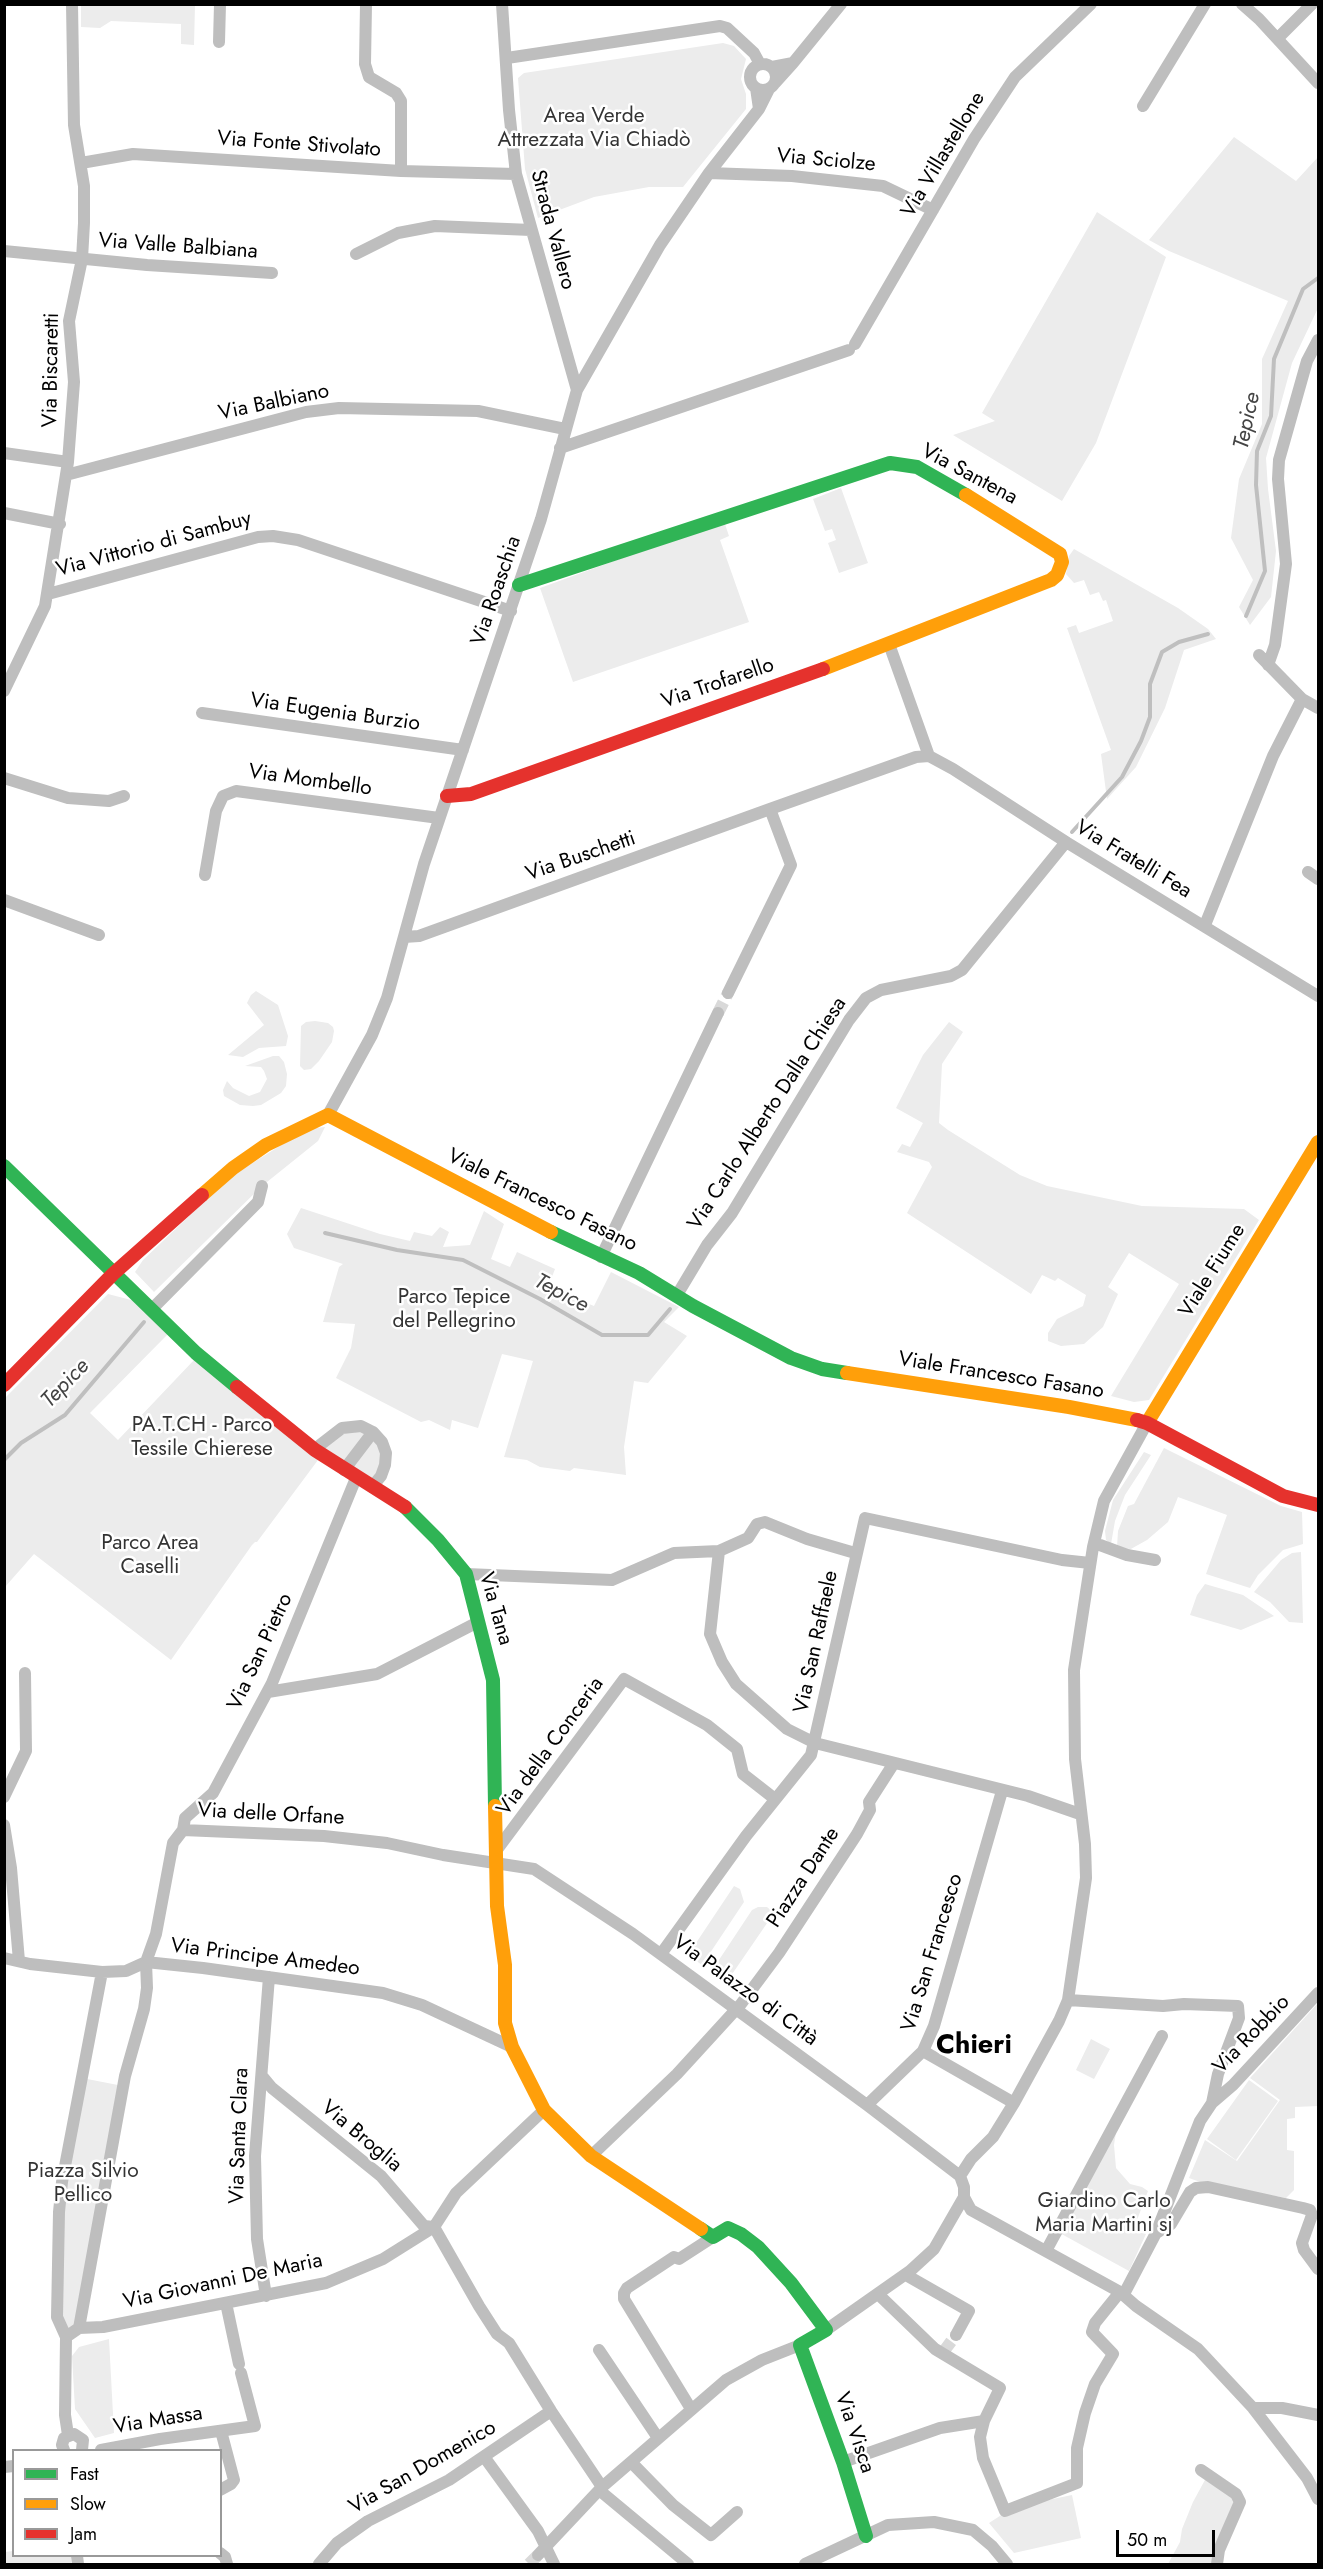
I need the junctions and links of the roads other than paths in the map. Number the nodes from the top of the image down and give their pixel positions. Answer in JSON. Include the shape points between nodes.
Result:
{"nodes":[{"id":1,"x":72,"y":4,"type":"edge"},
{"id":2,"x":220,"y":4,"type":"edge"},
{"id":3,"x":366,"y":4,"type":"edge"},
{"id":4,"x":502,"y":4,"type":"edge"},
{"id":5,"x":841,"y":4,"type":"edge"},
{"id":6,"x":1091,"y":4,"type":"edge"},
{"id":7,"x":1205,"y":4,"type":"edge"},
{"id":8,"x":1242,"y":4,"type":"edge"},
{"id":9,"x":1312,"y":4,"type":"edge"},
{"id":10,"x":1278,"y":38,"type":"junction"},
{"id":11,"x":219,"y":42,"type":"dead end"},
{"id":12,"x":507,"y":58,"type":"junction"},
{"id":13,"x":793,"y":63,"type":"junction"},
{"id":14,"x":766,"y":66,"type":"junction"},
{"id":15,"x":1318,"y":83,"type":"edge"},
{"id":16,"x":767,"y":87,"type":"junction"},
{"id":17,"x":1143,"y":106,"type":"dead end"},
{"id":18,"x":81,"y":163,"type":"junction"},
{"id":19,"x":400,"y":171,"type":"junction"},
{"id":20,"x":709,"y":173,"type":"junction"},
{"id":21,"x":516,"y":174,"type":"junction"},
{"id":22,"x":933,"y":210,"type":"junction"},
{"id":23,"x":531,"y":230,"type":"junction"},
{"id":24,"x":4,"y":251,"type":"edge"},
{"id":25,"x":356,"y":254,"type":"dead end"},
{"id":26,"x":82,"y":259,"type":"junction"},
{"id":27,"x":272,"y":273,"type":"dead end"},
{"id":28,"x":1318,"y":340,"type":"edge"},
{"id":29,"x":577,"y":390,"type":"junction"},
{"id":30,"x":566,"y":429,"type":"junction"},
{"id":31,"x":560,"y":448,"type":"junction"},
{"id":32,"x":4,"y":453,"type":"edge"},
{"id":33,"x":68,"y":462,"type":"junction"},
{"id":34,"x":66,"y":475,"type":"junction"},
{"id":35,"x":4,"y":513,"type":"edge"},
{"id":36,"x":60,"y":524,"type":"junction"},
{"id":37,"x":519,"y":585,"type":"junction"},
{"id":38,"x":48,"y":594,"type":"junction"},
{"id":39,"x":511,"y":611,"type":"junction"},
{"id":40,"x":889,"y":644,"type":"junction"},
{"id":41,"x":1259,"y":655,"type":"dead end"},
{"id":42,"x":1268,"y":665,"type":"junction"},
{"id":43,"x":4,"y":691,"type":"edge"},
{"id":44,"x":1302,"y":699,"type":"junction"},
{"id":45,"x":1318,"y":708,"type":"edge"},
{"id":46,"x":202,"y":713,"type":"dead end"},
{"id":47,"x":463,"y":750,"type":"junction"},
{"id":48,"x":928,"y":756,"type":"junction"},
{"id":49,"x":4,"y":778,"type":"edge"},
{"id":50,"x":124,"y":796,"type":"dead end"},
{"id":51,"x":447,"y":796,"type":"junction"},
{"id":52,"x":770,"y":808,"type":"junction"},
{"id":53,"x":439,"y":818,"type":"junction"},
{"id":54,"x":1066,"y":842,"type":"junction"},
{"id":55,"x":205,"y":875,"type":"dead end"},
{"id":56,"x":4,"y":900,"type":"edge"},
{"id":57,"x":1205,"y":925,"type":"junction"},
{"id":58,"x":99,"y":935,"type":"dead end"},
{"id":59,"x":404,"y":938,"type":"junction"},
{"id":60,"x":728,"y":993,"type":"tunnel mouth"},
{"id":61,"x":1318,"y":996,"type":"edge"},
{"id":62,"x":718,"y":1013,"type":"tunnel mouth"},
{"id":63,"x":328,"y":1115,"type":"junction"},
{"id":64,"x":1318,"y":1142,"type":"edge"},
{"id":65,"x":4,"y":1166,"type":"edge"},
{"id":66,"x":262,"y":1186,"type":"dead end"},
{"id":67,"x":602,"y":1257,"type":"junction"},
{"id":68,"x":113,"y":1274,"type":"junction"},
{"id":69,"x":677,"y":1294,"type":"junction"},
{"id":70,"x":151,"y":1310,"type":"junction"},
{"id":71,"x":4,"y":1385,"type":"edge"},
{"id":72,"x":1147,"y":1423,"type":"junction"},
{"id":73,"x":373,"y":1432,"type":"junction"},
{"id":74,"x":320,"y":1445,"type":"dead end"},
{"id":75,"x":350,"y":1474,"type":"junction"},
{"id":76,"x":372,"y":1487,"type":"junction"},
{"id":77,"x":1318,"y":1505,"type":"edge"},
{"id":78,"x":1100,"y":1545,"type":"dead end"},
{"id":79,"x":719,"y":1551,"type":"junction"},
{"id":80,"x":855,"y":1553,"type":"junction"},
{"id":81,"x":1155,"y":1560,"type":"dead end"},
{"id":82,"x":1090,"y":1563,"type":"junction"},
{"id":83,"x":466,"y":1574,"type":"junction"},
{"id":84,"x":478,"y":1622,"type":"junction"},
{"id":85,"x":25,"y":1673,"type":"dead end"},
{"id":86,"x":267,"y":1692,"type":"junction"},
{"id":87,"x":813,"y":1749,"type":"junction"},
{"id":88,"x":894,"y":1763,"type":"junction"},
{"id":89,"x":1002,"y":1791,"type":"junction"},
{"id":90,"x":4,"y":1797,"type":"edge"},
{"id":91,"x":775,"y":1799,"type":"junction"},
{"id":92,"x":1080,"y":1814,"type":"junction"},
{"id":93,"x":4,"y":1825,"type":"edge"},
{"id":94,"x":183,"y":1830,"type":"junction"},
{"id":95,"x":495,"y":1857,"type":"junction"},
{"id":96,"x":661,"y":1954,"type":"junction"},
{"id":97,"x":4,"y":1958,"type":"edge"},
{"id":98,"x":19,"y":1961,"type":"junction"},
{"id":99,"x":146,"y":1962,"type":"junction"},
{"id":100,"x":102,"y":1972,"type":"junction"},
{"id":101,"x":269,"y":1977,"type":"junction"},
{"id":102,"x":1318,"y":1993,"type":"edge"},
{"id":103,"x":1068,"y":2000,"type":"junction"},
{"id":104,"x":736,"y":2010,"type":"junction"},
{"id":105,"x":1162,"y":2036,"type":"dead end"},
{"id":106,"x":512,"y":2047,"type":"junction"},
{"id":107,"x":923,"y":2051,"type":"junction"},
{"id":108,"x":262,"y":2076,"type":"junction"},
{"id":109,"x":1014,"y":2103,"type":"junction"},
{"id":110,"x":1212,"y":2103,"type":"junction"},
{"id":111,"x":867,"y":2105,"type":"junction"},
{"id":112,"x":544,"y":2110,"type":"junction"},
{"id":113,"x":591,"y":2156,"type":"junction"},
{"id":114,"x":960,"y":2176,"type":"junction"},
{"id":115,"x":964,"y":2197,"type":"junction"},
{"id":116,"x":434,"y":2227,"type":"junction"},
{"id":117,"x":1156,"y":2233,"type":"junction"},
{"id":118,"x":713,"y":2237,"type":"junction"},
{"id":119,"x":1046,"y":2252,"type":"junction"},
{"id":120,"x":1318,"y":2269,"type":"edge"},
{"id":121,"x":906,"y":2275,"type":"junction"},
{"id":122,"x":1122,"y":2293,"type":"junction"},
{"id":123,"x":879,"y":2295,"type":"junction"},
{"id":124,"x":266,"y":2296,"type":"junction"},
{"id":125,"x":226,"y":2303,"type":"junction"},
{"id":126,"x":79,"y":2328,"type":"junction"},
{"id":127,"x":826,"y":2330,"type":"junction"},
{"id":128,"x":956,"y":2335,"type":"tunnel mouth"},
{"id":129,"x":66,"y":2337,"type":"junction"},
{"id":130,"x":800,"y":2345,"type":"junction"},
{"id":131,"x":599,"y":2350,"type":"dead end"},
{"id":132,"x":1253,"y":2408,"type":"junction"},
{"id":133,"x":691,"y":2409,"type":"junction"},
{"id":134,"x":551,"y":2411,"type":"junction"},
{"id":135,"x":1318,"y":2415,"type":"edge"},
{"id":136,"x":984,"y":2421,"type":"junction"},
{"id":137,"x":221,"y":2431,"type":"junction"},
{"id":138,"x":68,"y":2435,"type":"junction"},
{"id":139,"x":658,"y":2438,"type":"junction"},
{"id":140,"x":64,"y":2449,"type":"edge"},
{"id":141,"x":85,"y":2449,"type":"edge"},
{"id":142,"x":113,"y":2449,"type":"edge"},
{"id":143,"x":485,"y":2458,"type":"junction"},
{"id":144,"x":631,"y":2462,"type":"junction"},
{"id":145,"x":843,"y":2462,"type":"junction"},
{"id":146,"x":1201,"y":2470,"type":"dead end"},
{"id":147,"x":601,"y":2488,"type":"junction"},
{"id":148,"x":222,"y":2489,"type":"edge"},
{"id":149,"x":1318,"y":2499,"type":"edge"},
{"id":150,"x":737,"y":2512,"type":"dead end"},
{"id":151,"x":866,"y":2536,"type":"junction"},
{"id":152,"x":542,"y":2551,"type":"junction"},
{"id":153,"x":319,"y":2565,"type":"edge"},
{"id":154,"x":554,"y":2565,"type":"edge"},
{"id":155,"x":688,"y":2565,"type":"edge"},
{"id":156,"x":805,"y":2565,"type":"edge"},
{"id":157,"x":1007,"y":2565,"type":"edge"},
{"id":158,"x":1217,"y":2565,"type":"edge"}],
"edges":[{"from":1,"to":18,"type":"street","name":"Via Biscaretti","via":[[74,125]]},
{"from":2,"to":11,"type":"street"},
{"from":3,"to":19,"type":"street","via":[[365,64],[369,77],[396,93],[400,101]]},
{"from":4,"to":12,"type":"street","name":"Strada Vallero"},
{"from":5,"to":13,"type":"street"},
{"from":6,"to":22,"type":"street","name":"Via Villastellone","via":[[1015,77]]},
{"from":7,"to":17,"type":"street"},
{"from":8,"to":10,"type":"street"},
{"from":9,"to":10,"type":"street"},
{"from":10,"to":15,"type":"street"},
{"from":12,"to":14,"type":"street","via":[[720,26],[727,28]]},
{"from":12,"to":21,"type":"street","name":"Strada Vallero"},
{"from":13,"to":14,"type":"street"},
{"from":13,"to":16,"type":"street"},
{"from":14,"to":16,"type":"street","via":[[776,74]]},
{"from":14,"to":16,"type":"street","via":[[753,69],[750,77]]},
{"from":16,"to":20,"type":"street","name":"Via Roaschia","via":[[759,109]]},
{"from":18,"to":19,"type":"street","name":"Via Fonte Stivolato","via":[[133,154]]},
{"from":18,"to":26,"type":"street","name":"Via Biscaretti"},
{"from":19,"to":21,"type":"street","name":"Via Fonte Stivolato"},
{"from":20,"to":22,"type":"street","name":"Via Sciolze","via":[[792,176],[883,186]]},
{"from":20,"to":29,"type":"street","name":"Via Roaschia","via":[[660,245]]},
{"from":21,"to":23,"type":"street","name":"Strada Vallero"},
{"from":22,"to":31,"type":"street","name":"Via Villastellone","via":[[852,347]]},
{"from":23,"to":25,"type":"street","via":[[435,226],[398,233]]},
{"from":23,"to":29,"type":"street","name":"Strada Vallero"},
{"from":24,"to":26,"type":"street","name":"Via Valle Balbiana"},
{"from":26,"to":27,"type":"street","name":"Via Valle Balbiana"},
{"from":26,"to":33,"type":"street","name":"Via Biscaretti","via":[[69,321],[74,382]]},
{"from":28,"to":42,"type":"street","via":[[1307,361],[1279,460],[1287,564],[1275,645]]},
{"from":29,"to":30,"type":"street","name":"Via Roaschia"},
{"from":30,"to":31,"type":"street","name":"Via Roaschia"},
{"from":30,"to":34,"type":"street","name":"Via Balbiano","via":[[478,411],[339,408],[296,414]]},
{"from":31,"to":37,"type":"street","name":"Via Roaschia"},
{"from":32,"to":33,"type":"street"},
{"from":33,"to":34,"type":"street","name":"Via Biscaretti"},
{"from":34,"to":36,"type":"street","name":"Via Biscaretti"},
{"from":35,"to":36,"type":"street"},
{"from":36,"to":38,"type":"street","name":"Via Biscaretti"},
{"from":37,"to":39,"type":"street","name":"Via Roaschia"},
{"from":37,"to":40,"type":"street","name":"Via Santena","via":[[890,463],[917,467],[1060,554],[1060,569],[1051,580]]},
{"from":38,"to":39,"type":"street","name":"Via Vittorio di Sambuy","via":[[273,536],[298,540]]},
{"from":38,"to":43,"type":"street","name":"Via Biscaretti","via":[[39,623]]},
{"from":39,"to":47,"type":"street","name":"Via Roaschia"},
{"from":40,"to":48,"type":"street"},
{"from":40,"to":51,"type":"street","name":"Via Trofarello","via":[[475,792]]},
{"from":41,"to":42,"type":"street"},
{"from":42,"to":44,"type":"street"},
{"from":44,"to":45,"type":"street"},
{"from":44,"to":57,"type":"street","via":[[1274,756]]},
{"from":46,"to":47,"type":"street","name":"Via Eugenia Burzio"},
{"from":47,"to":51,"type":"street","name":"Via Roaschia"},
{"from":48,"to":52,"type":"street","name":"Via Buschetti"},
{"from":48,"to":54,"type":"street","name":"Via Fratelli Fea"},
{"from":49,"to":50,"type":"street","via":[[68,798],[109,801]]},
{"from":51,"to":53,"type":"street","name":"Via Roaschia"},
{"from":52,"to":59,"type":"street","name":"Via Buschetti","via":[[419,936]]},
{"from":52,"to":60,"type":"street","via":[[791,865]]},
{"from":53,"to":55,"type":"street","name":"Via Mombello","via":[[236,791],[223,796],[216,812]]},
{"from":53,"to":59,"type":"street","name":"Via Roaschia"},
{"from":54,"to":57,"type":"street","name":"Via Fratelli Fea"},
{"from":54,"to":69,"type":"street","name":"Via Carlo Alberto Dalla Chiesa","via":[[962,970],[951,976],[881,990],[866,998]]},
{"from":56,"to":58,"type":"street"},
{"from":57,"to":61,"type":"street","name":"Via Fratelli Fea"},
{"from":59,"to":63,"type":"street","name":"Via Roaschia","via":[[378,1021]]},
{"from":62,"to":67,"type":"street"},
{"from":63,"to":67,"type":"street","name":"Viale Francesco Fasano"},
{"from":63,"to":68,"type":"street","via":[[266,1145],[233,1168]]},
{"from":64,"to":72,"type":"street","name":"Viale Fiume"},
{"from":65,"to":68,"type":"street","name":"Via Tana"},
{"from":66,"to":70,"type":"street","via":[[258,1202]]},
{"from":67,"to":69,"type":"street","name":"Viale Francesco Fasano"},
{"from":68,"to":70,"type":"street","name":"Via Tana"},
{"from":68,"to":71,"type":"street"},
{"from":69,"to":72,"type":"street","name":"Viale Francesco Fasano","via":[[791,1358],[822,1369]]},
{"from":70,"to":75,"type":"street","name":"Via Tana","via":[[196,1353]]},
{"from":72,"to":77,"type":"street","name":"Viale Francesco Fasano","via":[[1283,1496]]},
{"from":72,"to":82,"type":"street","via":[[1104,1501]]},
{"from":73,"to":74,"type":"street","via":[[361,1426],[342,1428]]},
{"from":73,"to":75,"type":"street","name":"Via San Pietro"},
{"from":73,"to":76,"type":"street","via":[[386,1453],[381,1476]]},
{"from":75,"to":76,"type":"street","name":"Via Tana"},
{"from":75,"to":86,"type":"street","name":"Via San Pietro","via":[[319,1572]]},
{"from":76,"to":83,"type":"street","name":"Via Tana","via":[[402,1504]]},
{"from":78,"to":81,"type":"street"},
{"from":79,"to":80,"type":"street","via":[[748,1538],[757,1524],[765,1522]]},
{"from":79,"to":83,"type":"street","via":[[674,1553],[612,1580]]},
{"from":79,"to":87,"type":"street","via":[[710,1634],[722,1662],[736,1684]]},
{"from":80,"to":82,"type":"street","name":"Via San Raffaele","via":[[865,1518]]},
{"from":80,"to":87,"type":"street","name":"Via San Raffaele"},
{"from":82,"to":92,"type":"street","via":[[1074,1670]]},
{"from":83,"to":84,"type":"street","name":"Via Tana"},
{"from":84,"to":86,"type":"street","via":[[377,1674]]},
{"from":84,"to":95,"type":"street","name":"Via Tana","via":[[493,1680]]},
{"from":85,"to":90,"type":"street","via":[[26,1751]]},
{"from":86,"to":94,"type":"street","name":"Via San Pietro","via":[[213,1793],[185,1818]]},
{"from":87,"to":88,"type":"street"},
{"from":87,"to":91,"type":"street","name":"Via San Raffaele"},
{"from":88,"to":89,"type":"street"},
{"from":88,"to":104,"type":"street","name":"Piazza Dante","via":[[856,1834],[779,1953]]},
{"from":89,"to":92,"type":"street"},
{"from":89,"to":107,"type":"street","name":"Via San Francesco","via":[[934,2026]]},
{"from":91,"to":95,"type":"street","name":"Via della Conceria","via":[[744,1774],[737,1749],[707,1725],[624,1679]]},
{"from":91,"to":96,"type":"street","name":"Via San Raffaele"},
{"from":92,"to":103,"type":"street","via":[[1086,1878]]},
{"from":93,"to":98,"type":"street"},
{"from":94,"to":95,"type":"street","name":"Via delle Orfane","via":[[324,1836],[387,1843],[443,1855]]},
{"from":94,"to":99,"type":"street","name":"Via delle Orfane","via":[[172,1843],[156,1934]]},
{"from":95,"to":96,"type":"street","name":"Via Palazzo di Città","via":[[534,1869]]},
{"from":95,"to":106,"type":"street","name":"Via Tana","via":[[505,1965],[505,2023]]},
{"from":96,"to":104,"type":"street","name":"Via Palazzo di Città"},
{"from":97,"to":98,"type":"street","name":"Via Principe Amedeo"},
{"from":98,"to":100,"type":"street","name":"Via Principe Amedeo"},
{"from":99,"to":100,"type":"street","name":"Via Principe Amedeo","via":[[126,1971]]},
{"from":99,"to":101,"type":"street","name":"Via Principe Amedeo"},
{"from":99,"to":126,"type":"street","via":[[144,2009],[123,2086]]},
{"from":100,"to":129,"type":"street","via":[[62,2182],[57,2317]]},
{"from":101,"to":106,"type":"street","name":"Via Principe Amedeo","via":[[383,1993],[422,2005]]},
{"from":101,"to":108,"type":"street","name":"Via Santa Clara"},
{"from":102,"to":110,"type":"street","name":"Via Robbio"},
{"from":103,"to":109,"type":"street"},
{"from":103,"to":110,"type":"street","via":[[1238,2006],[1239,2018],[1218,2074]]},
{"from":104,"to":111,"type":"street","name":"Via Palazzo di Città"},
{"from":104,"to":113,"type":"street","name":"Piazza Dante","via":[[677,2074]]},
{"from":105,"to":119,"type":"street"},
{"from":106,"to":112,"type":"street","name":"Via Tana"},
{"from":107,"to":109,"type":"street"},
{"from":107,"to":111,"type":"street","name":"Via San Francesco"},
{"from":108,"to":116,"type":"street","name":"Via Broglia","via":[[373,2169],[424,2226]]},
{"from":108,"to":124,"type":"street","name":"Via Santa Clara","via":[[255,2156],[257,2239]]},
{"from":109,"to":114,"type":"street","via":[[993,2137]]},
{"from":110,"to":117,"type":"street","via":[[1200,2121]]},
{"from":111,"to":114,"type":"street","name":"Via Palazzo di Città"},
{"from":112,"to":113,"type":"street","name":"Via Tana"},
{"from":112,"to":116,"type":"street","via":[[456,2193]]},
{"from":113,"to":118,"type":"street","name":"Via Tana"},
{"from":114,"to":115,"type":"street"},
{"from":115,"to":119,"type":"street","via":[[970,2210]]},
{"from":115,"to":121,"type":"street","via":[[934,2248]]},
{"from":116,"to":124,"type":"street","name":"Via Giovanni De Maria","via":[[383,2259],[326,2283]]},
{"from":116,"to":134,"type":"street","via":[[478,2306],[497,2334],[509,2343]]},
{"from":117,"to":120,"type":"street","via":[[1171,2224],[1190,2192],[1197,2188],[1208,2187],[1304,2208],[1312,2215],[1302,2243]]},
{"from":117,"to":122,"type":"street"},
{"from":118,"to":127,"type":"street","via":[[728,2228],[758,2247]]},
{"from":118,"to":133,"type":"street","via":[[624,2293],[624,2299]]},
{"from":119,"to":122,"type":"street"},
{"from":121,"to":123,"type":"street"},
{"from":121,"to":128,"type":"street","via":[[969,2311]]},
{"from":122,"to":132,"type":"street","via":[[1198,2349]]},
{"from":122,"to":136,"type":"street","via":[[1092,2332],[1113,2354],[1095,2384],[1085,2413],[1077,2448],[1077,2483],[1005,2511],[983,2458],[980,2437]]},
{"from":123,"to":127,"type":"street"},
{"from":123,"to":136,"type":"street","via":[[943,2352],[1000,2388]]},
{"from":124,"to":125,"type":"street","name":"Via Giovanni De Maria"},
{"from":125,"to":126,"type":"street","name":"Via Giovanni De Maria","via":[[103,2327]]},
{"from":125,"to":137,"type":"street","name":"Via Massa","via":[[255,2426]]},
{"from":126,"to":129,"type":"street"},
{"from":127,"to":130,"type":"street"},
{"from":129,"to":138,"type":"street"},
{"from":130,"to":133,"type":"street","via":[[726,2380]]},
{"from":130,"to":145,"type":"street","name":"Via Visca"},
{"from":131,"to":139,"type":"street"},
{"from":132,"to":135,"type":"street","via":[[1282,2408]]},
{"from":132,"to":149,"type":"street","via":[[1307,2478]]},
{"from":133,"to":139,"type":"street"},
{"from":134,"to":143,"type":"street","name":"Via San Domenico"},
{"from":134,"to":147,"type":"street"},
{"from":136,"to":145,"type":"street","via":[[930,2431]]},
{"from":137,"to":142,"type":"street","name":"Via Massa"},
{"from":137,"to":148,"type":"street","via":[[234,2480]]},
{"from":138,"to":140,"type":"street"},
{"from":138,"to":141,"type":"street","via":[[80,2437]]},
{"from":139,"to":144,"type":"street"},
{"from":143,"to":152,"type":"street"},
{"from":143,"to":153,"type":"street","name":"Via San Domenico","via":[[368,2521],[338,2543]]},
{"from":144,"to":147,"type":"street"},
{"from":144,"to":150,"type":"street","via":[[673,2505],[711,2535]]},
{"from":145,"to":151,"type":"street","name":"Via Visca"},
{"from":146,"to":158,"type":"street","via":[[1236,2494],[1240,2502],[1219,2550]]},
{"from":147,"to":152,"type":"street"},
{"from":147,"to":155,"type":"street"},
{"from":151,"to":156,"type":"street"},
{"from":151,"to":157,"type":"street","via":[[888,2525],[934,2522],[973,2530]]},
{"from":152,"to":154,"type":"street"}]}
